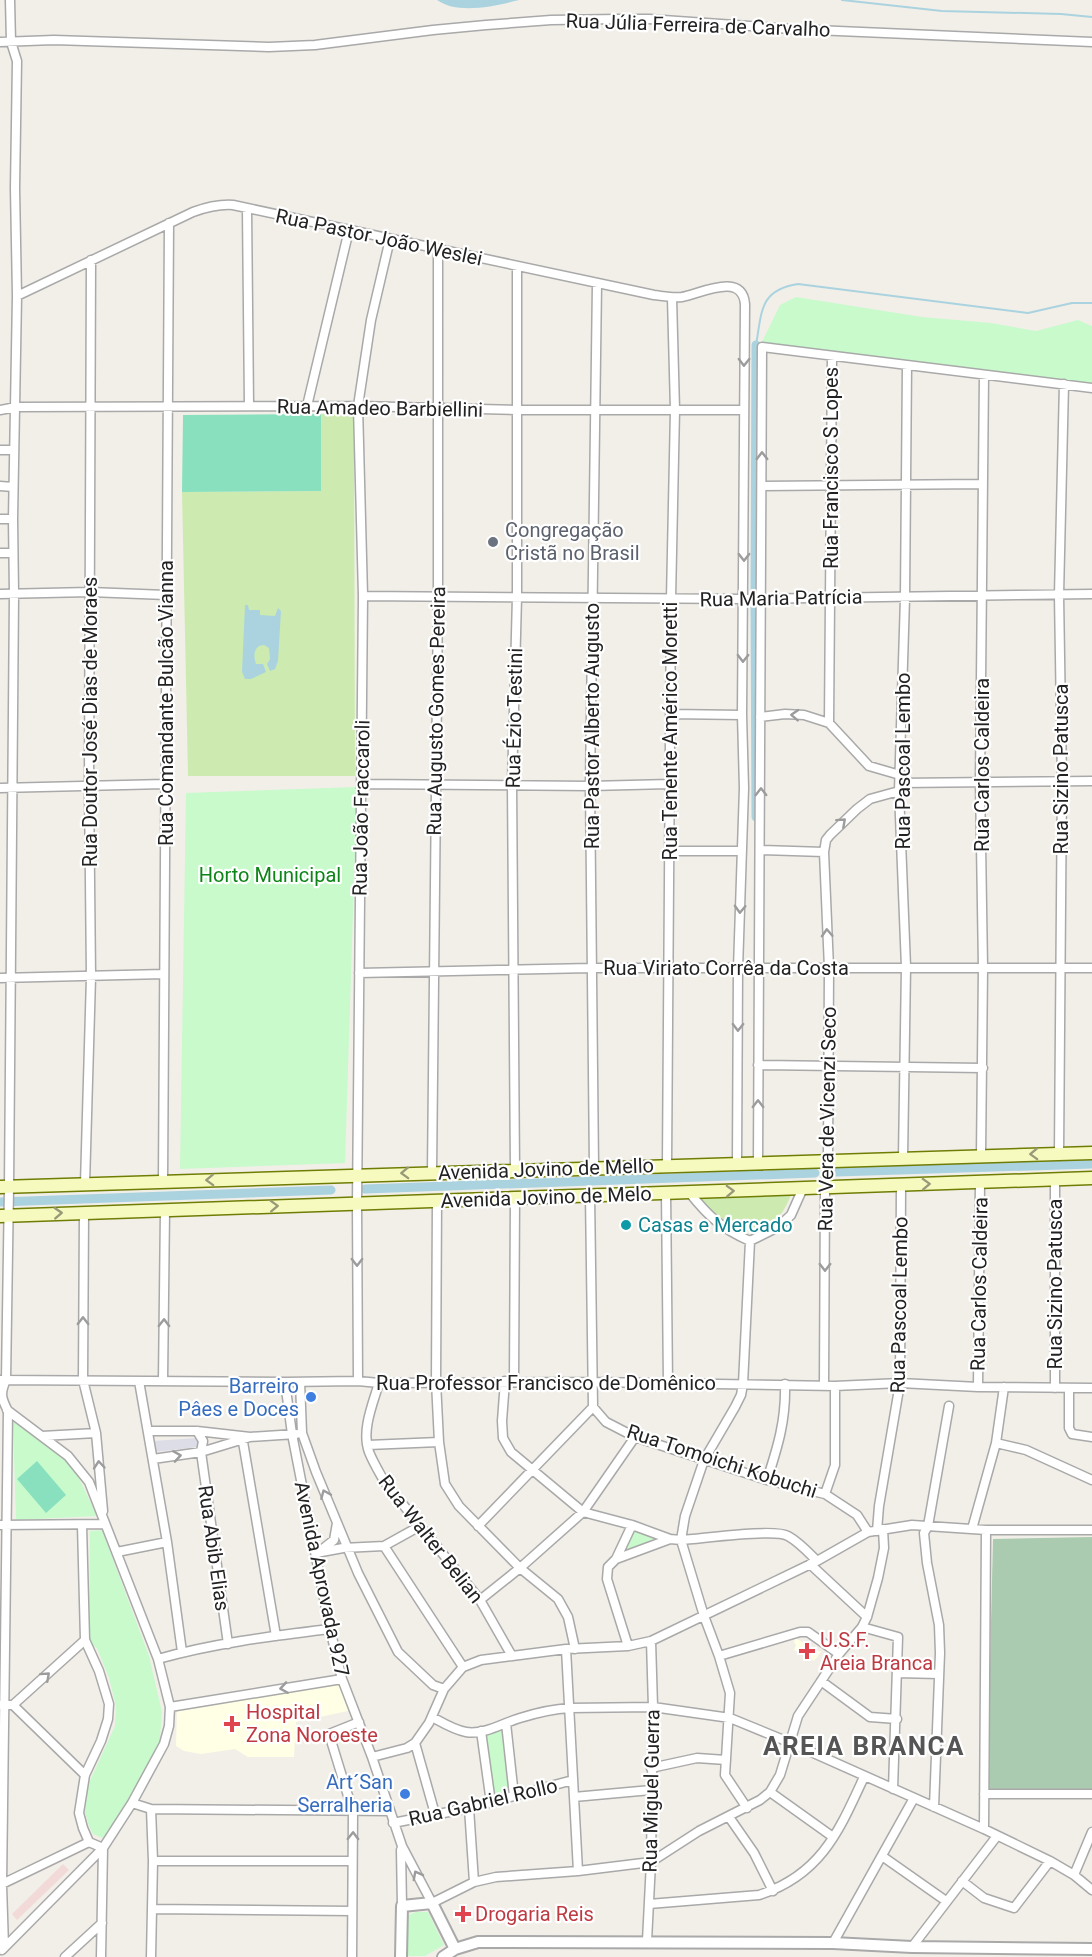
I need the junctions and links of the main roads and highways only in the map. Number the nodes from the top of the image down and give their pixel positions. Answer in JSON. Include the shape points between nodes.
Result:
{"nodes":[{"id":1,"x":1092,"y":1152,"type":"edge"},
{"id":2,"x":1092,"y":1178,"type":"edge"},
{"id":3,"x":6,"y":1190,"type":"edge"},
{"id":4,"x":6,"y":1214,"type":"edge"}],
"edges":[{"from":1,"to":3,"type":"main road","name":"Avenida Jovino de Mello","one_way":true,"via":[[85,1184]]},
{"from":4,"to":2,"type":"main road","name":"Avenida Jovino de Melo","one_way":true}]}
